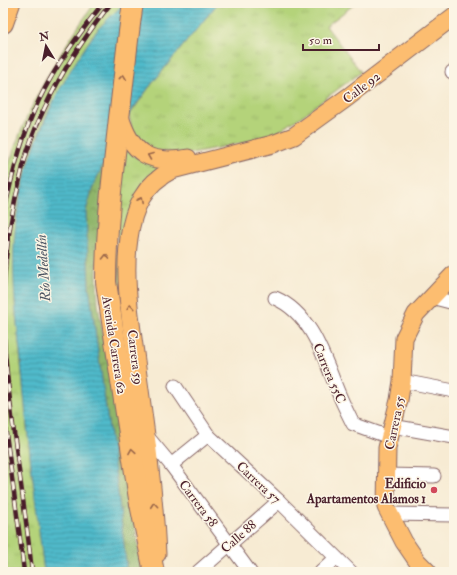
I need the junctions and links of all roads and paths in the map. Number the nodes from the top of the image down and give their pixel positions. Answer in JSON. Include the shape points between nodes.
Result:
{"nodes":[{"id":1,"x":10,"y":3,"type":"edge"},
{"id":2,"x":133,"y":3,"type":"edge"},
{"id":3,"x":454,"y":16,"type":"edge"},
{"id":4,"x":3,"y":23,"type":"edge"},
{"id":5,"x":120,"y":116,"type":"junction"},
{"id":6,"x":186,"y":162,"type":"junction"},
{"id":7,"x":454,"y":274,"type":"edge"},
{"id":8,"x":431,"y":297,"type":"junction"},
{"id":9,"x":275,"y":298,"type":"dead end"},
{"id":10,"x":454,"y":302,"type":"edge"},
{"id":11,"x":402,"y":381,"type":"junction"},
{"id":12,"x":175,"y":386,"type":"dead end"},
{"id":13,"x":454,"y":391,"type":"edge"},
{"id":14,"x":391,"y":432,"type":"junction"},
{"id":15,"x":146,"y":435,"type":"junction"},
{"id":16,"x":208,"y":435,"type":"junction"},
{"id":17,"x":454,"y":437,"type":"edge"},
{"id":18,"x":171,"y":465,"type":"junction"},
{"id":19,"x":386,"y":475,"type":"junction"},
{"id":20,"x":434,"y":476,"type":"dead end"},
{"id":21,"x":279,"y":501,"type":"junction"},
{"id":22,"x":389,"y":514,"type":"junction"},
{"id":23,"x":454,"y":515,"type":"edge"},
{"id":24,"x":230,"y":544,"type":"junction"},
{"id":25,"x":336,"y":558,"type":"junction"},
{"id":26,"x":154,"y":572,"type":"edge"},
{"id":27,"x":158,"y":572,"type":"edge"},
{"id":28,"x":198,"y":572,"type":"edge"},
{"id":29,"x":250,"y":572,"type":"edge"},
{"id":30,"x":321,"y":572,"type":"edge"},
{"id":31,"x":351,"y":572,"type":"edge"},
{"id":32,"x":428,"y":572,"type":"edge"}],
"edges":[{"from":1,"to":4,"type":"highway"},
{"from":5,"to":2,"type":"highway","name":"Avenida Carrera 62","one_way":true},
{"from":3,"to":6,"type":"main road","name":"Calle 92","via":[[294,136],[262,147]]},
{"from":6,"to":5,"type":"main road","name":"Calle 92","one_way":true,"via":[[161,160],[144,154],[131,143]]},
{"from":26,"to":5,"type":"highway","name":"Avenida Carrera 62","one_way":true,"via":[[139,499],[106,282],[111,186]]},
{"from":15,"to":6,"type":"main road","name":"Carrera 59","one_way":true,"via":[[129,298],[129,237],[137,207],[150,184]]},
{"from":7,"to":8,"type":"main road","name":"Carrera 55"},
{"from":8,"to":10,"type":"street"},
{"from":8,"to":11,"type":"main road","name":"Carrera 55","via":[[416,314],[404,338]]},
{"from":9,"to":14,"type":"street","name":"Carrera 55C","via":[[285,302],[302,319],[319,344],[353,424]]},
{"from":11,"to":13,"type":"street","name":"Carrera 55"},
{"from":11,"to":14,"type":"main road","name":"Carrera 55"},
{"from":12,"to":16,"type":"street","name":"Carrera 57"},
{"from":14,"to":17,"type":"street","name":"Carrera 55C"},
{"from":14,"to":19,"type":"main road","name":"Carrera 55"},
{"from":15,"to":18,"type":"street","name":"Carrera 58"},
{"from":27,"to":15,"type":"main road","name":"Carrera 59","one_way":true,"via":[[154,503]]},
{"from":16,"to":18,"type":"street"},
{"from":16,"to":21,"type":"street","name":"Carrera 57"},
{"from":18,"to":24,"type":"street","name":"Carrera 58"},
{"from":19,"to":20,"type":"street"},
{"from":19,"to":22,"type":"main road","name":"Carrera 55","via":[[385,502]]},
{"from":21,"to":24,"type":"street","name":"Calle 88"},
{"from":21,"to":25,"type":"street","name":"Carrera 57"},
{"from":22,"to":23,"type":"street"},
{"from":22,"to":32,"type":"main road","name":"Carrera 55","via":[[404,542]]},
{"from":24,"to":28,"type":"street","name":"Calle 88"},
{"from":24,"to":29,"type":"street","name":"Carrera 58"},
{"from":25,"to":30,"type":"street"},
{"from":25,"to":31,"type":"street","name":"Carrera 57"}]}
